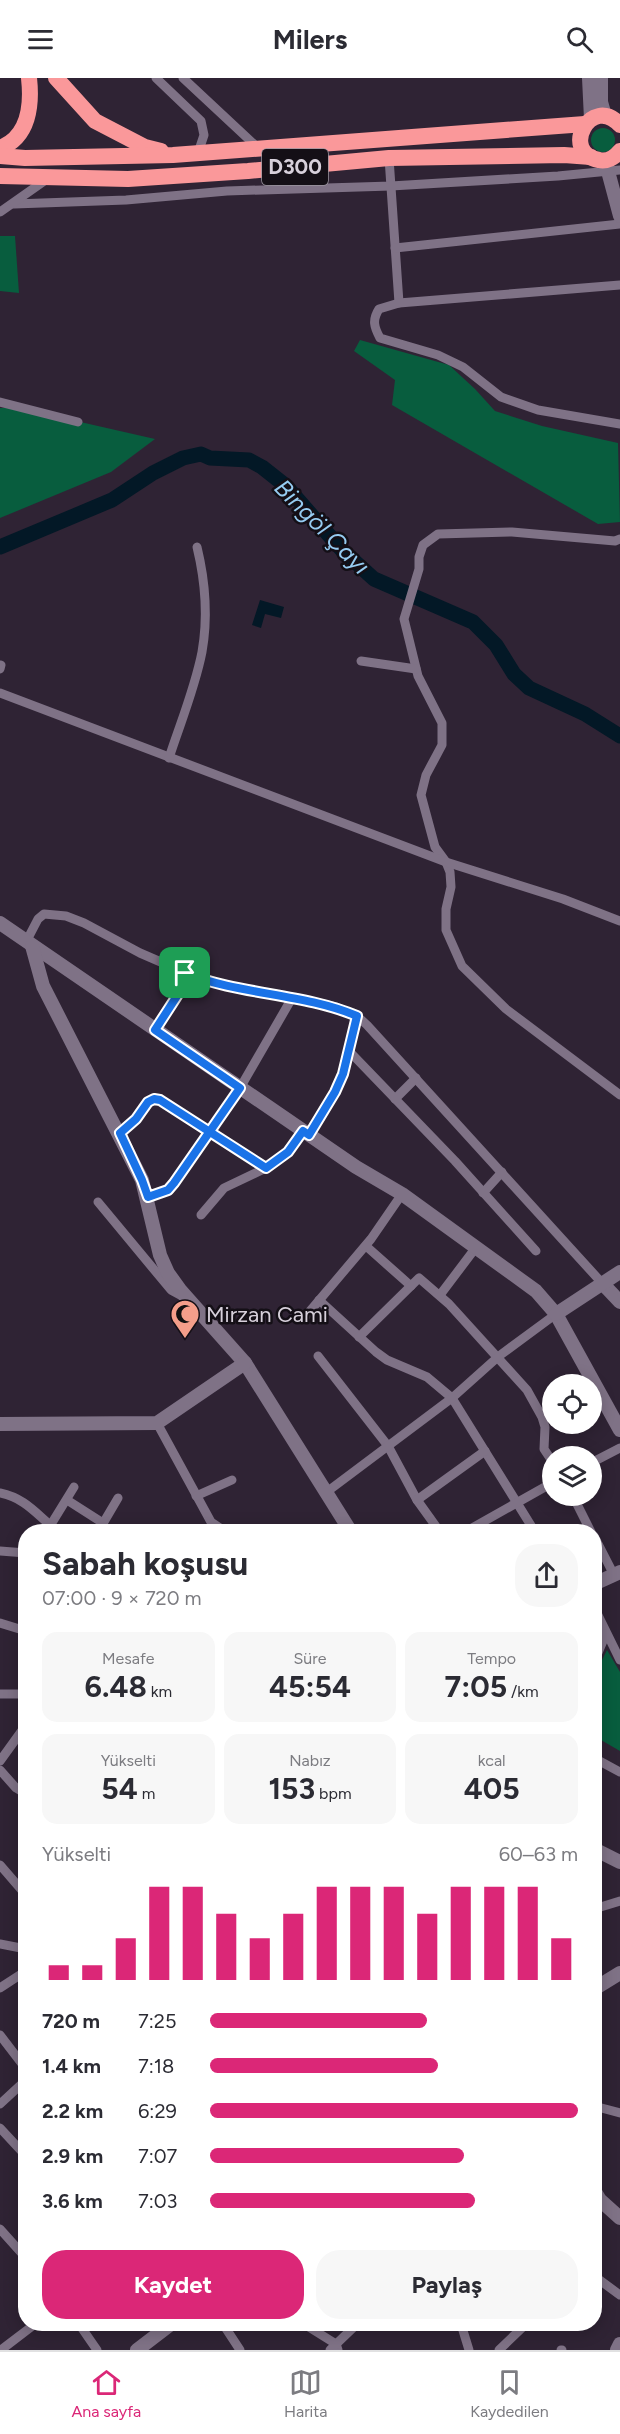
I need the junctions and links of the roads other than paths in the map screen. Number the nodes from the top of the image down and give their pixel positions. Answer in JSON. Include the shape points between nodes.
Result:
{"nodes":[{"id":1,"x":29,"y":78,"type":"edge"},
{"id":2,"x":56,"y":78,"type":"edge"},
{"id":3,"x":156,"y":78,"type":"edge"},
{"id":4,"x":183,"y":78,"type":"edge"},
{"id":5,"x":590,"y":78,"type":"edge"},
{"id":6,"x":601,"y":78,"type":"edge"},
{"id":7,"x":605,"y":120,"type":"edge"},
{"id":8,"x":257,"y":147,"type":"junction"},
{"id":9,"x":0,"y":148,"type":"edge"},
{"id":10,"x":198,"y":153,"type":"junction"},
{"id":11,"x":173,"y":155,"type":"junction"},
{"id":12,"x":0,"y":156,"type":"edge"},
{"id":13,"x":389,"y":158,"type":"junction"},
{"id":14,"x":611,"y":160,"type":"edge"},
{"id":15,"x":0,"y":176,"type":"edge"},
{"id":16,"x":50,"y":177,"type":"junction"},
{"id":17,"x":391,"y":186,"type":"junction"},
{"id":18,"x":14,"y":204,"type":"junction"},
{"id":19,"x":0,"y":212,"type":"edge"},
{"id":20,"x":620,"y":216,"type":"edge"},
{"id":21,"x":620,"y":224,"type":"edge"},
{"id":22,"x":395,"y":248,"type":"junction"},
{"id":23,"x":620,"y":285,"type":"edge"},
{"id":24,"x":399,"y":303,"type":"junction"},
{"id":25,"x":0,"y":402,"type":"edge"},
{"id":26,"x":78,"y":422,"type":"dead end"},
{"id":27,"x":620,"y":424,"type":"edge"},
{"id":28,"x":620,"y":539,"type":"edge"},
{"id":29,"x":197,"y":547,"type":"dead end"},
{"id":30,"x":360,"y":661,"type":"dead end"},
{"id":31,"x":416,"y":669,"type":"junction"},
{"id":32,"x":0,"y":693,"type":"edge"},
{"id":33,"x":169,"y":758,"type":"junction"},
{"id":34,"x":447,"y":862,"type":"junction"},
{"id":35,"x":620,"y":921,"type":"edge"},
{"id":36,"x":0,"y":923,"type":"edge"},
{"id":37,"x":29,"y":944,"type":"junction"},
{"id":38,"x":185,"y":973,"type":"junction"},
{"id":39,"x":292,"y":998,"type":"junction"},
{"id":40,"x":357,"y":1016,"type":"junction"},
{"id":41,"x":155,"y":1030,"type":"junction"},
{"id":42,"x":349,"y":1051,"type":"junction"},
{"id":43,"x":416,"y":1078,"type":"junction"},
{"id":44,"x":240,"y":1088,"type":"junction"},
{"id":45,"x":620,"y":1095,"type":"edge"},
{"id":46,"x":395,"y":1099,"type":"junction"},
{"id":47,"x":208,"y":1131,"type":"junction"},
{"id":48,"x":120,"y":1133,"type":"junction"},
{"id":49,"x":306,"y":1133,"type":"junction"},
{"id":50,"x":266,"y":1168,"type":"junction"},
{"id":51,"x":502,"y":1172,"type":"junction"},
{"id":52,"x":483,"y":1193,"type":"junction"},
{"id":53,"x":402,"y":1194,"type":"junction"},
{"id":54,"x":148,"y":1197,"type":"junction"},
{"id":55,"x":98,"y":1202,"type":"dead end"},
{"id":56,"x":201,"y":1215,"type":"dead end"},
{"id":57,"x":366,"y":1246,"type":"junction"},
{"id":58,"x":477,"y":1246,"type":"junction"},
{"id":59,"x":536,"y":1251,"type":"dead end"},
{"id":60,"x":620,"y":1272,"type":"edge"},
{"id":61,"x":602,"y":1282,"type":"junction"},
{"id":62,"x":411,"y":1286,"type":"junction"},
{"id":63,"x":440,"y":1295,"type":"junction"},
{"id":64,"x":189,"y":1300,"type":"junction"},
{"id":65,"x":319,"y":1300,"type":"junction"},
{"id":66,"x":620,"y":1302,"type":"edge"},
{"id":67,"x":555,"y":1314,"type":"junction"},
{"id":68,"x":305,"y":1317,"type":"dead end"},
{"id":69,"x":359,"y":1337,"type":"junction"},
{"id":70,"x":318,"y":1356,"type":"dead end"},
{"id":71,"x":499,"y":1356,"type":"junction"},
{"id":72,"x":245,"y":1363,"type":"junction"},
{"id":73,"x":452,"y":1398,"type":"junction"},
{"id":74,"x":158,"y":1423,"type":"junction"},
{"id":75,"x":0,"y":1424,"type":"edge"},
{"id":76,"x":620,"y":1430,"type":"edge"},
{"id":77,"x":388,"y":1446,"type":"junction"},
{"id":78,"x":544,"y":1446,"type":"edge"},
{"id":79,"x":620,"y":1448,"type":"edge"},
{"id":80,"x":485,"y":1451,"type":"junction"},
{"id":81,"x":602,"y":1457,"type":"edge"},
{"id":82,"x":232,"y":1480,"type":"dead end"},
{"id":83,"x":74,"y":1487,"type":"dead end"},
{"id":84,"x":542,"y":1488,"type":"edge"},
{"id":85,"x":328,"y":1491,"type":"junction"},
{"id":86,"x":0,"y":1493,"type":"edge"},
{"id":87,"x":196,"y":1496,"type":"junction"},
{"id":88,"x":118,"y":1498,"type":"dead end"},
{"id":89,"x":67,"y":1500,"type":"junction"},
{"id":90,"x":417,"y":1500,"type":"junction"},
{"id":91,"x":517,"y":1502,"type":"junction"},
{"id":92,"x":578,"y":1506,"type":"edge"},
{"id":93,"x":48,"y":1524,"type":"edge"},
{"id":94,"x":51,"y":1524,"type":"edge"},
{"id":95,"x":97,"y":1524,"type":"edge"},
{"id":96,"x":103,"y":1524,"type":"edge"},
{"id":97,"x":215,"y":1524,"type":"edge"},
{"id":98,"x":347,"y":1524,"type":"edge"},
{"id":99,"x":434,"y":1524,"type":"edge"},
{"id":100,"x":479,"y":1524,"type":"edge"},
{"id":101,"x":530,"y":1524,"type":"edge"},
{"id":102,"x":587,"y":1524,"type":"edge"},
{"id":103,"x":602,"y":1549,"type":"edge"},
{"id":104,"x":3,"y":1552,"type":"edge"},
{"id":105,"x":18,"y":1553,"type":"edge"},
{"id":106,"x":0,"y":1560,"type":"edge"},
{"id":107,"x":617,"y":1574,"type":"edge"},
{"id":108,"x":602,"y":1581,"type":"edge"},
{"id":109,"x":602,"y":1625,"type":"edge"},
{"id":110,"x":1,"y":1626,"type":"edge"},
{"id":111,"x":18,"y":1629,"type":"edge"},
{"id":112,"x":606,"y":1634,"type":"junction"},
{"id":113,"x":602,"y":1643,"type":"edge"},
{"id":114,"x":620,"y":1660,"type":"edge"},
{"id":115,"x":0,"y":1694,"type":"edge"},
{"id":116,"x":18,"y":1694,"type":"edge"},
{"id":117,"x":18,"y":1736,"type":"edge"},
{"id":118,"x":0,"y":1761,"type":"edge"},
{"id":119,"x":602,"y":1762,"type":"edge"},
{"id":120,"x":0,"y":1770,"type":"edge"},
{"id":121,"x":620,"y":1772,"type":"edge"},
{"id":122,"x":18,"y":1789,"type":"edge"},
{"id":123,"x":602,"y":1853,"type":"edge"},
{"id":124,"x":620,"y":1862,"type":"edge"},
{"id":125,"x":0,"y":1865,"type":"edge"},
{"id":126,"x":18,"y":1886,"type":"edge"},
{"id":127,"x":620,"y":1901,"type":"edge"},
{"id":128,"x":602,"y":1907,"type":"edge"},
{"id":129,"x":0,"y":1944,"type":"edge"},
{"id":130,"x":18,"y":1947,"type":"edge"},
{"id":131,"x":620,"y":1973,"type":"edge"},
{"id":132,"x":18,"y":1976,"type":"edge"},
{"id":133,"x":602,"y":1984,"type":"edge"},
{"id":134,"x":0,"y":1988,"type":"edge"},
{"id":135,"x":0,"y":2035,"type":"edge"},
{"id":136,"x":18,"y":2059,"type":"edge"},
{"id":137,"x":18,"y":2087,"type":"edge"},
{"id":138,"x":0,"y":2104,"type":"edge"},
{"id":139,"x":602,"y":2108,"type":"edge"},
{"id":140,"x":620,"y":2113,"type":"edge"},
{"id":141,"x":3,"y":2130,"type":"edge"},
{"id":142,"x":0,"y":2142,"type":"edge"},
{"id":143,"x":18,"y":2147,"type":"edge"},
{"id":144,"x":602,"y":2202,"type":"edge"},
{"id":145,"x":620,"y":2218,"type":"edge"},
{"id":146,"x":0,"y":2229,"type":"edge"},
{"id":147,"x":18,"y":2249,"type":"edge"},
{"id":148,"x":602,"y":2282,"type":"edge"},
{"id":149,"x":620,"y":2295,"type":"edge"},
{"id":150,"x":25,"y":2331,"type":"edge"},
{"id":151,"x":84,"y":2331,"type":"edge"},
{"id":152,"x":162,"y":2331,"type":"edge"},
{"id":153,"x":228,"y":2331,"type":"edge"},
{"id":154,"x":313,"y":2331,"type":"edge"},
{"id":155,"x":351,"y":2331,"type":"edge"},
{"id":156,"x":463,"y":2331,"type":"edge"},
{"id":157,"x":519,"y":2331,"type":"edge"},
{"id":158,"x":620,"y":2344,"type":"edge"},
{"id":159,"x":335,"y":2348,"type":"edge"},
{"id":160,"x":1,"y":2349,"type":"edge"},
{"id":161,"x":97,"y":2350,"type":"edge"},
{"id":162,"x":137,"y":2350,"type":"edge"},
{"id":163,"x":240,"y":2350,"type":"edge"},
{"id":164,"x":469,"y":2350,"type":"edge"},
{"id":165,"x":499,"y":2350,"type":"edge"},
{"id":166,"x":617,"y":2350,"type":"edge"}],
"edges":[{"from":1,"to":9,"type":"highway","via":[[29,113],[12,143]]},
{"from":2,"to":11,"type":"highway","via":[[95,122],[145,147]]},
{"from":3,"to":10,"type":"street","via":[[201,121],[204,135]]},
{"from":4,"to":8,"type":"street"},
{"from":5,"to":7,"type":"street"},
{"from":6,"to":7,"type":"street"},
{"from":7,"to":8,"type":"highway","number":"D300"},
{"from":7,"to":14,"type":"highway","via":[[580,138],[581,146]]},
{"from":8,"to":10,"type":"highway","number":"D300"},
{"from":10,"to":11,"type":"highway","number":"D300"},
{"from":11,"to":12,"type":"highway","number":"D300"},
{"from":13,"to":14,"type":"highway","number":"D300","via":[[564,155]]},
{"from":13,"to":16,"type":"highway","number":"D300","via":[[128,179]]},
{"from":13,"to":17,"type":"street"},
{"from":14,"to":17,"type":"street","via":[[558,176]]},
{"from":14,"to":20,"type":"street"},
{"from":15,"to":16,"type":"highway","number":"D300"},
{"from":16,"to":18,"type":"street"},
{"from":17,"to":18,"type":"street"},
{"from":17,"to":22,"type":"street"},
{"from":18,"to":19,"type":"street"},
{"from":21,"to":22,"type":"street"},
{"from":22,"to":24,"type":"street"},
{"from":23,"to":24,"type":"street"},
{"from":24,"to":27,"type":"street","via":[[379,309],[375,315],[380,338],[438,355],[463,367],[501,397],[538,410]]},
{"from":25,"to":26,"type":"street"},
{"from":28,"to":31,"type":"street","via":[[512,532],[438,534],[423,545],[404,619]]},
{"from":29,"to":33,"type":"street","via":[[203,576],[202,655]]},
{"from":30,"to":31,"type":"street"},
{"from":31,"to":34,"type":"street","via":[[442,723],[442,745],[426,775],[421,795],[435,848]]},
{"from":32,"to":33,"type":"street"},
{"from":33,"to":34,"type":"street"},
{"from":34,"to":35,"type":"street"},
{"from":34,"to":45,"type":"street","via":[[451,887],[446,930],[462,966],[506,1009]]},
{"from":36,"to":37,"type":"street"},
{"from":37,"to":38,"type":"street","via":[[38,919],[44,914],[66,916]]},
{"from":37,"to":41,"type":"street"},
{"from":37,"to":48,"type":"street","via":[[44,986]]},
{"from":38,"to":39,"type":"street"},
{"from":38,"to":41,"type":"street","via":[[177,996]]},
{"from":39,"to":40,"type":"street","via":[[336,1007]]},
{"from":39,"to":44,"type":"street"},
{"from":40,"to":42,"type":"street"},
{"from":40,"to":43,"type":"street"},
{"from":41,"to":44,"type":"street"},
{"from":42,"to":46,"type":"street"},
{"from":42,"to":49,"type":"street","via":[[335,1092]]},
{"from":43,"to":46,"type":"street"},
{"from":43,"to":51,"type":"street"},
{"from":44,"to":47,"type":"street"},
{"from":44,"to":49,"type":"street"},
{"from":46,"to":52,"type":"street"},
{"from":47,"to":48,"type":"street","via":[[154,1099]]},
{"from":47,"to":50,"type":"street"},
{"from":47,"to":54,"type":"street","via":[[168,1190]]},
{"from":48,"to":54,"type":"street"},
{"from":49,"to":50,"type":"street"},
{"from":49,"to":53,"type":"street"},
{"from":50,"to":56,"type":"street","via":[[224,1188]]},
{"from":51,"to":52,"type":"street"},
{"from":51,"to":61,"type":"street"},
{"from":52,"to":59,"type":"street"},
{"from":53,"to":57,"type":"street"},
{"from":53,"to":58,"type":"street"},
{"from":54,"to":64,"type":"street","via":[[163,1263]]},
{"from":55,"to":64,"type":"street","via":[[171,1290]]},
{"from":57,"to":62,"type":"street"},
{"from":57,"to":65,"type":"street"},
{"from":58,"to":63,"type":"street"},
{"from":58,"to":67,"type":"street","via":[[536,1291]]},
{"from":60,"to":61,"type":"street"},
{"from":61,"to":66,"type":"street"},
{"from":61,"to":67,"type":"street"},
{"from":62,"to":63,"type":"street","via":[[419,1278]]},
{"from":62,"to":69,"type":"street"},
{"from":63,"to":71,"type":"street"},
{"from":64,"to":72,"type":"street"},
{"from":65,"to":68,"type":"street"},
{"from":65,"to":69,"type":"street"},
{"from":67,"to":71,"type":"street"},
{"from":67,"to":76,"type":"street"},
{"from":69,"to":73,"type":"street","via":[[387,1360],[427,1377]]},
{"from":70,"to":77,"type":"street"},
{"from":71,"to":73,"type":"street"},
{"from":71,"to":78,"type":"street","via":[[537,1407],[545,1427]]},
{"from":72,"to":74,"type":"street"},
{"from":72,"to":85,"type":"street"},
{"from":73,"to":77,"type":"street"},
{"from":73,"to":80,"type":"street"},
{"from":74,"to":75,"type":"street"},
{"from":74,"to":87,"type":"street"},
{"from":77,"to":85,"type":"street"},
{"from":77,"to":90,"type":"street"},
{"from":79,"to":81,"type":"street"},
{"from":80,"to":90,"type":"street"},
{"from":80,"to":91,"type":"street"},
{"from":82,"to":87,"type":"street"},
{"from":83,"to":89,"type":"street"},
{"from":84,"to":91,"type":"street"},
{"from":85,"to":98,"type":"street"},
{"from":86,"to":93,"type":"street","via":[[30,1505]]},
{"from":87,"to":97,"type":"street"},
{"from":88,"to":96,"type":"street"},
{"from":89,"to":94,"type":"street"},
{"from":89,"to":95,"type":"street"},
{"from":90,"to":99,"type":"street"},
{"from":91,"to":100,"type":"street"},
{"from":91,"to":101,"type":"street"},
{"from":92,"to":102,"type":"street"},
{"from":103,"to":107,"type":"street"},
{"from":104,"to":105,"type":"street"},
{"from":104,"to":106,"type":"street"},
{"from":107,"to":108,"type":"street"},
{"from":109,"to":112,"type":"street"},
{"from":110,"to":111,"type":"street"},
{"from":112,"to":113,"type":"street"},
{"from":112,"to":114,"type":"street"},
{"from":115,"to":116,"type":"street"},
{"from":117,"to":118,"type":"street"},
{"from":119,"to":121,"type":"street"},
{"from":120,"to":122,"type":"street"},
{"from":123,"to":124,"type":"street"},
{"from":125,"to":126,"type":"street"},
{"from":127,"to":128,"type":"street"},
{"from":129,"to":130,"type":"street"},
{"from":131,"to":133,"type":"street"},
{"from":132,"to":134,"type":"street"},
{"from":135,"to":136,"type":"street"},
{"from":137,"to":138,"type":"street"},
{"from":139,"to":140,"type":"street"},
{"from":141,"to":142,"type":"street"},
{"from":141,"to":143,"type":"street"},
{"from":144,"to":145,"type":"street"},
{"from":146,"to":147,"type":"street"},
{"from":148,"to":149,"type":"street"},
{"from":150,"to":160,"type":"street"},
{"from":151,"to":161,"type":"street"},
{"from":152,"to":162,"type":"street"},
{"from":153,"to":163,"type":"street"},
{"from":154,"to":159,"type":"street"},
{"from":155,"to":159,"type":"street"},
{"from":156,"to":164,"type":"street"},
{"from":157,"to":165,"type":"street"},
{"from":158,"to":166,"type":"street"}]}
